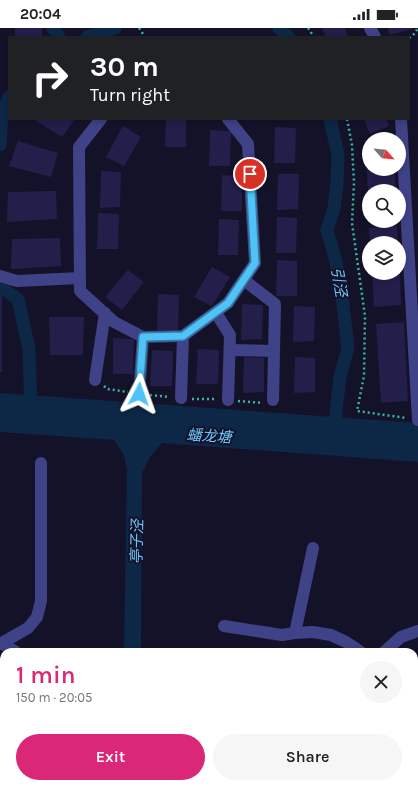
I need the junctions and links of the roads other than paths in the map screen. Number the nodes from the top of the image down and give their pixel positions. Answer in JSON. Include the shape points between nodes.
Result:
{"nodes":[{"id":1,"x":100,"y":120,"type":"edge"},
{"id":2,"x":229,"y":120,"type":"edge"},
{"id":3,"x":401,"y":120,"type":"edge"},
{"id":4,"x":414,"y":262,"type":"edge"},
{"id":5,"x":0,"y":276,"type":"edge"},
{"id":6,"x":80,"y":278,"type":"junction"},
{"id":7,"x":244,"y":280,"type":"junction"},
{"id":8,"x":105,"y":313,"type":"junction"},
{"id":9,"x":216,"y":313,"type":"junction"},
{"id":10,"x":183,"y":336,"type":"junction"},
{"id":11,"x":143,"y":337,"type":"junction"},
{"id":12,"x":230,"y":350,"type":"junction"},
{"id":13,"x":274,"y":351,"type":"junction"},
{"id":14,"x":95,"y":380,"type":"dead end"},
{"id":15,"x":139,"y":394,"type":"dead end"},
{"id":16,"x":181,"y":398,"type":"dead end"},
{"id":17,"x":228,"y":400,"type":"dead end"},
{"id":18,"x":273,"y":400,"type":"dead end"},
{"id":19,"x":418,"y":420,"type":"edge"},
{"id":20,"x":41,"y":463,"type":"dead end"},
{"id":21,"x":313,"y":548,"type":"dead end"},
{"id":22,"x":224,"y":626,"type":"dead end"},
{"id":23,"x":418,"y":631,"type":"edge"},
{"id":24,"x":296,"y":633,"type":"junction"},
{"id":25,"x":0,"y":643,"type":"edge"},
{"id":26,"x":9,"y":648,"type":"edge"},
{"id":27,"x":355,"y":648,"type":"edge"},
{"id":28,"x":388,"y":648,"type":"edge"}],
"edges":[{"from":1,"to":6,"type":"lane","via":[[79,147]]},
{"from":2,"to":7,"type":"lane","via":[[248,144],[255,263]]},
{"from":3,"to":4,"type":"lane"},
{"from":4,"to":19,"type":"lane"},
{"from":5,"to":6,"type":"lane","via":[[17,281]]},
{"from":6,"to":8,"type":"lane","via":[[80,291]]},
{"from":7,"to":9,"type":"lane","via":[[228,303]]},
{"from":7,"to":13,"type":"lane","via":[[275,304]]},
{"from":8,"to":11,"type":"lane","via":[[114,322]]},
{"from":8,"to":14,"type":"lane"},
{"from":9,"to":10,"type":"lane"},
{"from":9,"to":12,"type":"lane","via":[[230,335]]},
{"from":10,"to":11,"type":"lane"},
{"from":10,"to":16,"type":"lane"},
{"from":11,"to":15,"type":"lane"},
{"from":12,"to":13,"type":"lane"},
{"from":12,"to":17,"type":"lane"},
{"from":13,"to":18,"type":"lane"},
{"from":20,"to":25,"type":"lane","via":[[41,601],[37,617],[28,628]]},
{"from":21,"to":24,"type":"lane"},
{"from":22,"to":24,"type":"lane","via":[[282,635]]},
{"from":23,"to":28,"type":"lane","via":[[401,636]]},
{"from":24,"to":27,"type":"lane","via":[[331,635]]},
{"from":25,"to":26,"type":"lane"}]}
